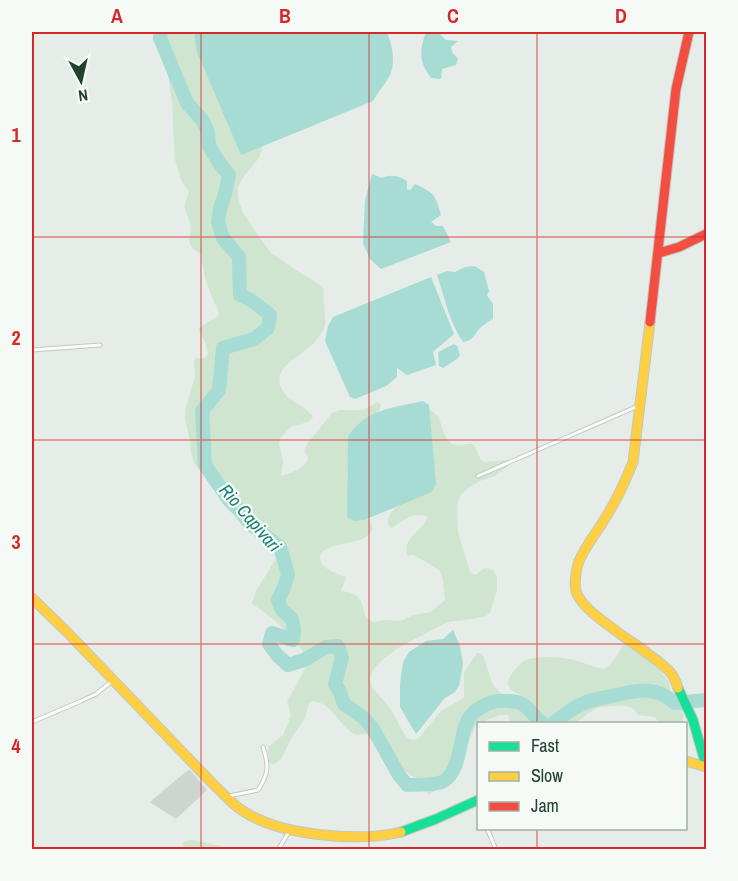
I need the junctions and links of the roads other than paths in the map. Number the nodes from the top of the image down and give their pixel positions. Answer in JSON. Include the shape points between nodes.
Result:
{"nodes":[{"id":1,"x":688,"y":32,"type":"edge"},
{"id":2,"x":706,"y":234,"type":"edge"},
{"id":3,"x":659,"y":253,"type":"junction"},
{"id":4,"x":100,"y":345,"type":"dead end"},
{"id":5,"x":32,"y":350,"type":"edge"},
{"id":6,"x":639,"y":405,"type":"junction"},
{"id":7,"x":478,"y":476,"type":"dead end"},
{"id":8,"x":32,"y":598,"type":"edge"},
{"id":9,"x":113,"y":680,"type":"junction"},
{"id":10,"x":32,"y":722,"type":"edge"},
{"id":11,"x":263,"y":747,"type":"dead end"},
{"id":12,"x":687,"y":761,"type":"edge"},
{"id":13,"x":706,"y":766,"type":"edge"},
{"id":14,"x":226,"y":796,"type":"junction"},
{"id":15,"x":477,"y":804,"type":"edge"},
{"id":16,"x":291,"y":829,"type":"junction"},
{"id":17,"x":487,"y":830,"type":"edge"},
{"id":18,"x":278,"y":849,"type":"edge"},
{"id":19,"x":496,"y":849,"type":"edge"}],
"edges":[{"from":1,"to":3,"type":"main road","via":[[676,89]]},
{"from":2,"to":3,"type":"main road"},
{"from":3,"to":6,"type":"main road"},
{"from":4,"to":5,"type":"lane"},
{"from":6,"to":7,"type":"lane"},
{"from":6,"to":13,"type":"main road","via":[[633,462],[579,561],[576,592],[600,619],[672,674],[693,720]]},
{"from":8,"to":9,"type":"main road"},
{"from":9,"to":10,"type":"lane","via":[[96,694]]},
{"from":9,"to":14,"type":"main road"},
{"from":11,"to":14,"type":"lane","via":[[268,763],[258,790]]},
{"from":12,"to":13,"type":"main road"},
{"from":14,"to":16,"type":"main road","via":[[246,814]]},
{"from":15,"to":16,"type":"main road","via":[[390,835],[345,836]]},
{"from":16,"to":18,"type":"lane"},
{"from":17,"to":19,"type":"lane"}]}
